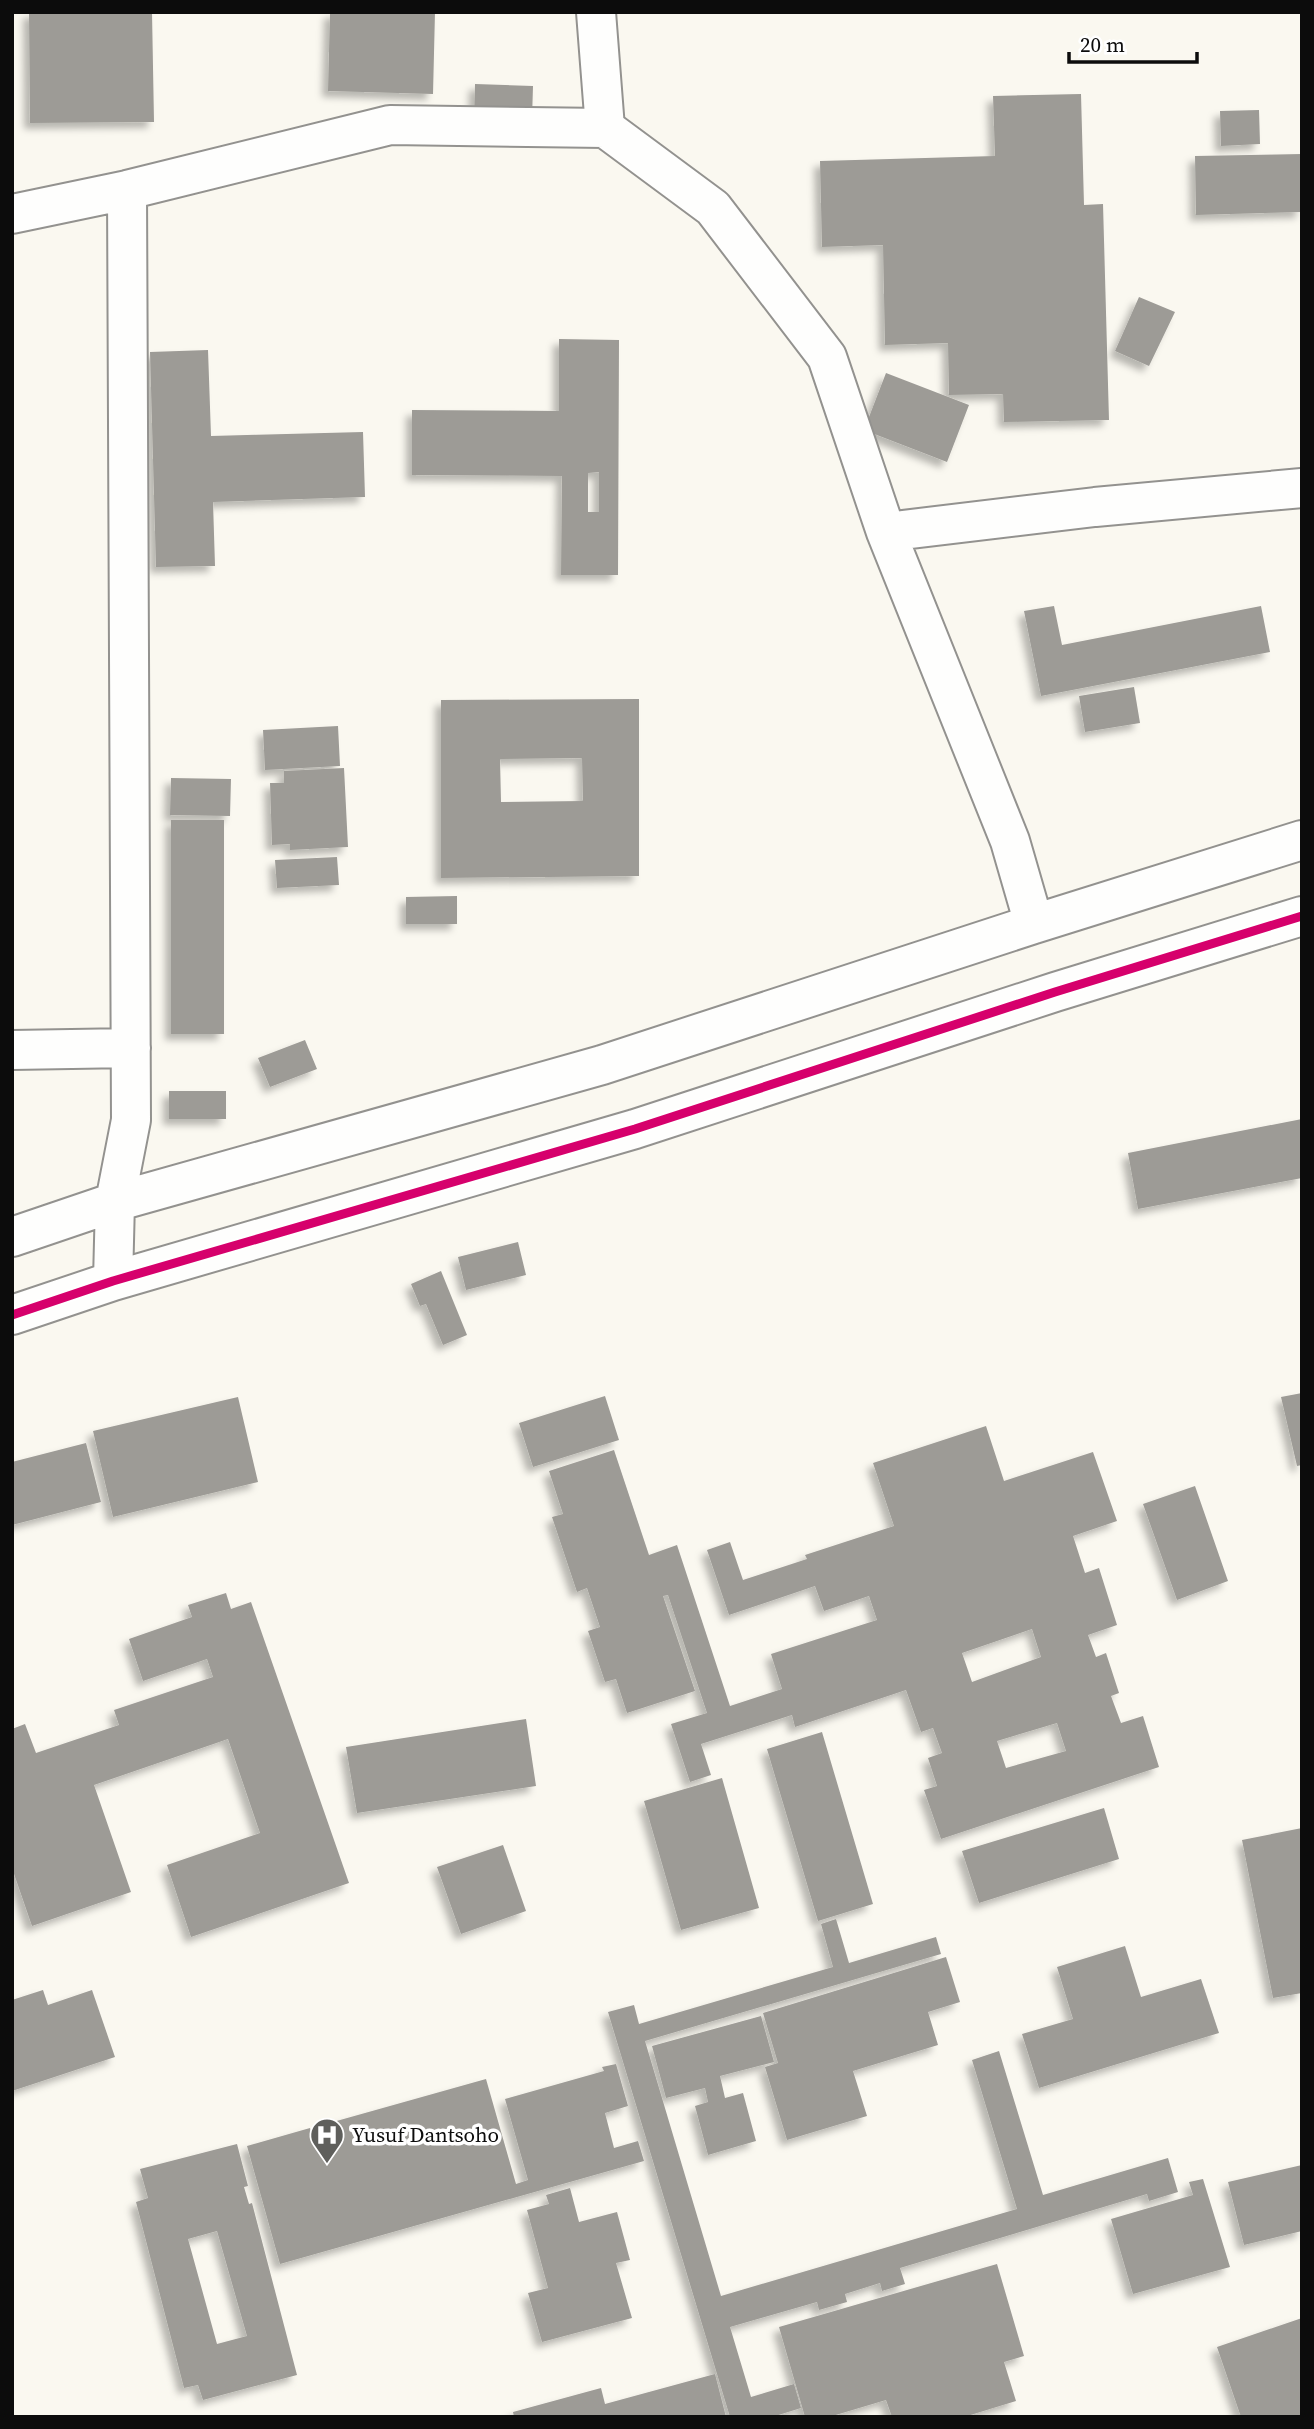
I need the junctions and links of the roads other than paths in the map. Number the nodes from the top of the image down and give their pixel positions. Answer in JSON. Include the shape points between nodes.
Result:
{"nodes":[{"id":1,"x":596,"y":12,"type":"edge"},
{"id":2,"x":605,"y":128,"type":"junction"},
{"id":3,"x":127,"y":190,"type":"junction"},
{"id":4,"x":12,"y":214,"type":"edge"},
{"id":5,"x":1302,"y":488,"type":"edge"},
{"id":6,"x":886,"y":532,"type":"junction"},
{"id":7,"x":1302,"y":840,"type":"edge"},
{"id":8,"x":1302,"y":916,"type":"edge"},
{"id":9,"x":1034,"y":924,"type":"junction"},
{"id":10,"x":131,"y":1048,"type":"junction"},
{"id":11,"x":12,"y":1050,"type":"edge"},
{"id":12,"x":115,"y":1202,"type":"junction"},
{"id":13,"x":12,"y":1237,"type":"edge"},
{"id":14,"x":113,"y":1281,"type":"junction"},
{"id":15,"x":12,"y":1315,"type":"edge"}],
"edges":[{"from":1,"to":2,"type":"street"},
{"from":2,"to":3,"type":"street","via":[[390,125]]},
{"from":2,"to":6,"type":"street","via":[[713,208],[827,357]]},
{"from":3,"to":4,"type":"street"},
{"from":3,"to":10,"type":"street"},
{"from":5,"to":6,"type":"street"},
{"from":6,"to":9,"type":"street","via":[[1010,841]]},
{"from":7,"to":9,"type":"street"},
{"from":8,"to":14,"type":"street","via":[[635,1129]]},
{"from":9,"to":12,"type":"street","via":[[602,1065]]},
{"from":10,"to":11,"type":"street"},
{"from":10,"to":12,"type":"street","via":[[131,1120]]},
{"from":12,"to":13,"type":"street"},
{"from":12,"to":14,"type":"street"},
{"from":14,"to":15,"type":"street"}]}
